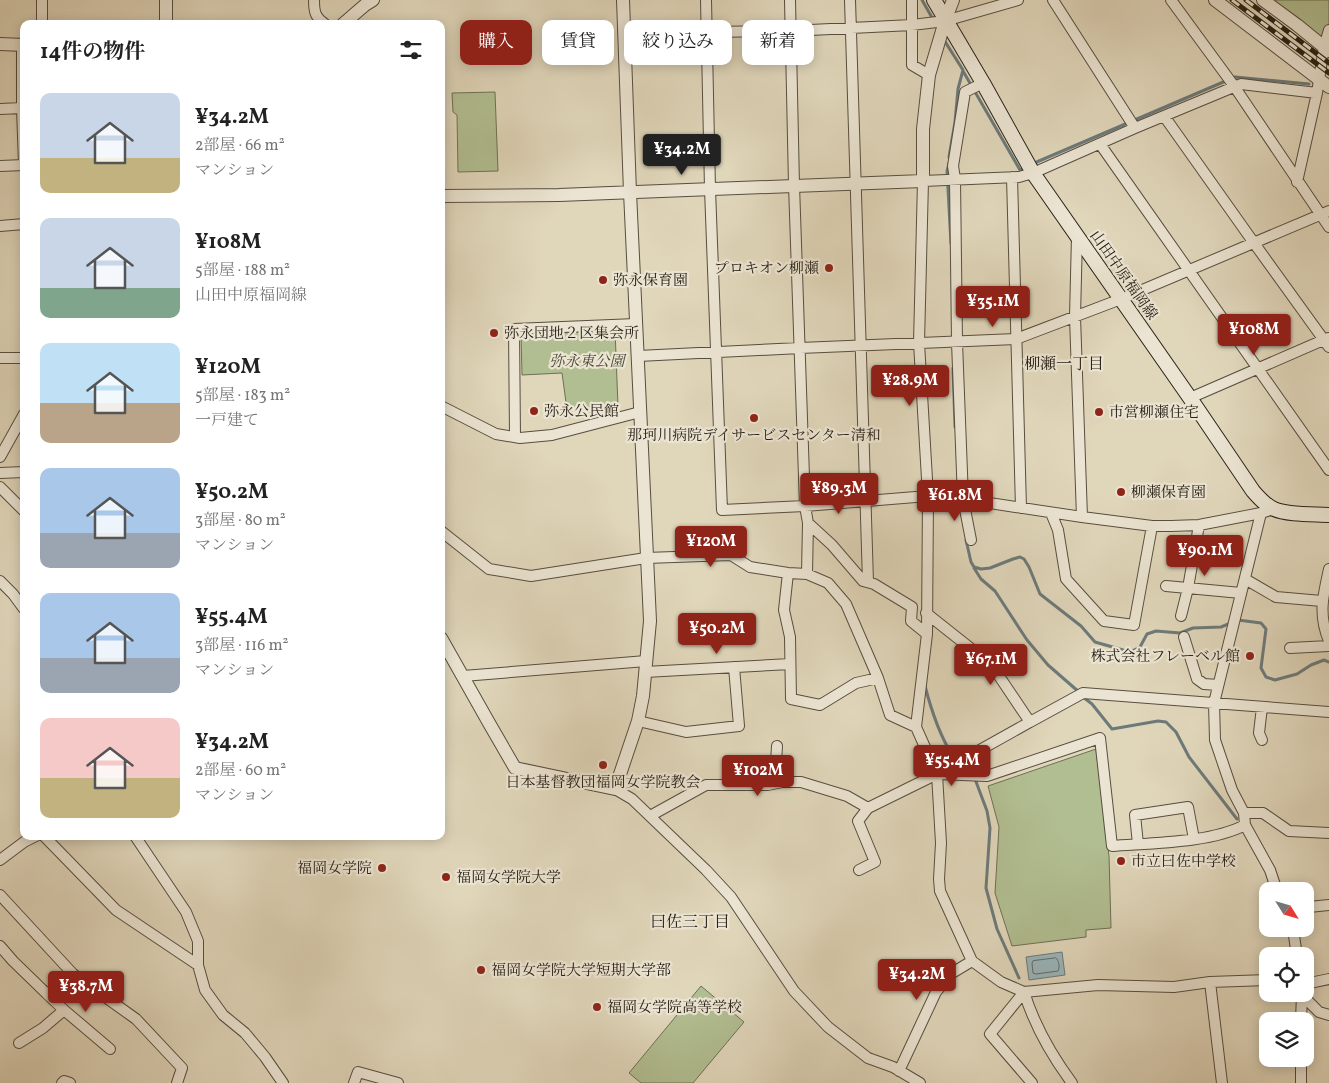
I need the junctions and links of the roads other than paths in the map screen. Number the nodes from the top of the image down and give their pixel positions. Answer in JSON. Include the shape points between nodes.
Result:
{"nodes":[{"id":1,"x":42,"y":0,"type":"edge"},
{"id":2,"x":166,"y":0,"type":"edge"},
{"id":3,"x":314,"y":0,"type":"edge"},
{"id":4,"x":374,"y":0,"type":"edge"},
{"id":5,"x":623,"y":0,"type":"edge"},
{"id":6,"x":706,"y":0,"type":"edge"},
{"id":7,"x":790,"y":0,"type":"edge"},
{"id":8,"x":850,"y":0,"type":"edge"},
{"id":9,"x":912,"y":0,"type":"edge"},
{"id":10,"x":934,"y":0,"type":"edge"},
{"id":11,"x":953,"y":0,"type":"edge"},
{"id":12,"x":1053,"y":0,"type":"edge"},
{"id":13,"x":1171,"y":0,"type":"edge"},
{"id":14,"x":1215,"y":0,"type":"edge"},
{"id":15,"x":1013,"y":1,"type":"edge"},
{"id":16,"x":1270,"y":2,"type":"edge"},
{"id":17,"x":42,"y":20,"type":"edge"},
{"id":18,"x":166,"y":20,"type":"edge"},
{"id":19,"x":319,"y":20,"type":"edge"},
{"id":20,"x":348,"y":20,"type":"edge"},
{"id":21,"x":706,"y":20,"type":"edge"},
{"id":22,"x":790,"y":20,"type":"edge"},
{"id":23,"x":912,"y":25,"type":"junction"},
{"id":24,"x":851,"y":27,"type":"junction"},
{"id":25,"x":940,"y":27,"type":"junction"},
{"id":26,"x":814,"y":29,"type":"edge"},
{"id":27,"x":1329,"y":30,"type":"edge"},
{"id":28,"x":624,"y":36,"type":"edge"},
{"id":29,"x":0,"y":44,"type":"edge"},
{"id":30,"x":20,"y":45,"type":"edge"},
{"id":31,"x":1327,"y":49,"type":"edge"},
{"id":32,"x":625,"y":65,"type":"edge"},
{"id":33,"x":707,"y":65,"type":"edge"},
{"id":34,"x":791,"y":65,"type":"edge"},
{"id":35,"x":929,"y":75,"type":"junction"},
{"id":36,"x":1318,"y":79,"type":"junction"},
{"id":37,"x":977,"y":86,"type":"junction"},
{"id":38,"x":1234,"y":86,"type":"junction"},
{"id":39,"x":1329,"y":87,"type":"edge"},
{"id":40,"x":1317,"y":93,"type":"junction"},
{"id":41,"x":20,"y":108,"type":"edge"},
{"id":42,"x":0,"y":109,"type":"edge"},
{"id":43,"x":1164,"y":116,"type":"junction"},
{"id":44,"x":1135,"y":128,"type":"junction"},
{"id":45,"x":1100,"y":144,"type":"junction"},
{"id":46,"x":20,"y":165,"type":"edge"},
{"id":47,"x":0,"y":166,"type":"edge"},
{"id":48,"x":1030,"y":168,"type":"junction"},
{"id":49,"x":1012,"y":177,"type":"junction"},
{"id":50,"x":955,"y":178,"type":"junction"},
{"id":51,"x":924,"y":181,"type":"junction"},
{"id":52,"x":1297,"y":182,"type":"junction"},
{"id":53,"x":856,"y":183,"type":"junction"},
{"id":54,"x":794,"y":186,"type":"junction"},
{"id":55,"x":710,"y":189,"type":"junction"},
{"id":56,"x":630,"y":192,"type":"junction"},
{"id":57,"x":445,"y":196,"type":"edge"},
{"id":58,"x":1325,"y":213,"type":"edge"},
{"id":59,"x":20,"y":224,"type":"edge"},
{"id":60,"x":0,"y":226,"type":"edge"},
{"id":61,"x":1329,"y":227,"type":"edge"},
{"id":62,"x":1077,"y":236,"type":"junction"},
{"id":63,"x":1254,"y":243,"type":"junction"},
{"id":64,"x":1189,"y":271,"type":"junction"},
{"id":65,"x":1121,"y":299,"type":"junction"},
{"id":66,"x":1075,"y":317,"type":"junction"},
{"id":67,"x":636,"y":324,"type":"junction"},
{"id":68,"x":1016,"y":339,"type":"junction"},
{"id":69,"x":957,"y":342,"type":"junction"},
{"id":70,"x":1327,"y":342,"type":"edge"},
{"id":71,"x":919,"y":343,"type":"junction"},
{"id":72,"x":860,"y":346,"type":"junction"},
{"id":73,"x":800,"y":348,"type":"junction"},
{"id":74,"x":716,"y":352,"type":"junction"},
{"id":75,"x":638,"y":356,"type":"junction"},
{"id":76,"x":0,"y":358,"type":"edge"},
{"id":77,"x":20,"y":358,"type":"edge"},
{"id":78,"x":1257,"y":368,"type":"junction"},
{"id":79,"x":1190,"y":398,"type":"junction"},
{"id":80,"x":445,"y":408,"type":"edge"},
{"id":81,"x":640,"y":412,"type":"junction"},
{"id":82,"x":20,"y":421,"type":"edge"},
{"id":83,"x":515,"y":437,"type":"junction"},
{"id":84,"x":0,"y":458,"type":"edge"},
{"id":85,"x":1329,"y":470,"type":"edge"},
{"id":86,"x":20,"y":472,"type":"edge"},
{"id":87,"x":0,"y":473,"type":"edge"},
{"id":88,"x":0,"y":487,"type":"edge"},
{"id":89,"x":928,"y":496,"type":"junction"},
{"id":90,"x":960,"y":499,"type":"junction"},
{"id":91,"x":865,"y":500,"type":"junction"},
{"id":92,"x":805,"y":506,"type":"junction"},
{"id":93,"x":20,"y":507,"type":"edge"},
{"id":94,"x":1020,"y":508,"type":"junction"},
{"id":95,"x":1267,"y":511,"type":"junction"},
{"id":96,"x":1051,"y":513,"type":"junction"},
{"id":97,"x":1329,"y":515,"type":"edge"},
{"id":98,"x":1082,"y":517,"type":"junction"},
{"id":99,"x":808,"y":523,"type":"junction"},
{"id":100,"x":1198,"y":525,"type":"junction"},
{"id":101,"x":1152,"y":526,"type":"junction"},
{"id":102,"x":445,"y":534,"type":"edge"},
{"id":103,"x":972,"y":540,"type":"dead end"},
{"id":104,"x":646,"y":558,"type":"junction"},
{"id":105,"x":1329,"y":569,"type":"edge"},
{"id":106,"x":788,"y":573,"type":"junction"},
{"id":107,"x":807,"y":574,"type":"junction"},
{"id":108,"x":1244,"y":580,"type":"junction"},
{"id":109,"x":0,"y":581,"type":"edge"},
{"id":110,"x":868,"y":582,"type":"junction"},
{"id":111,"x":1166,"y":586,"type":"dead end"},
{"id":112,"x":1188,"y":588,"type":"junction"},
{"id":113,"x":1241,"y":593,"type":"junction"},
{"id":114,"x":1322,"y":601,"type":"junction"},
{"id":115,"x":20,"y":604,"type":"edge"},
{"id":116,"x":926,"y":613,"type":"junction"},
{"id":117,"x":1181,"y":616,"type":"dead end"},
{"id":118,"x":1326,"y":621,"type":"edge"},
{"id":119,"x":927,"y":634,"type":"junction"},
{"id":120,"x":1184,"y":637,"type":"dead end"},
{"id":121,"x":1329,"y":641,"type":"edge"},
{"id":122,"x":445,"y":645,"type":"edge"},
{"id":123,"x":1329,"y":646,"type":"edge"},
{"id":124,"x":1290,"y":648,"type":"dead end"},
{"id":125,"x":790,"y":664,"type":"junction"},
{"id":126,"x":646,"y":667,"type":"junction"},
{"id":127,"x":734,"y":667,"type":"junction"},
{"id":128,"x":463,"y":676,"type":"junction"},
{"id":129,"x":878,"y":678,"type":"junction"},
{"id":130,"x":1218,"y":685,"type":"junction"},
{"id":131,"x":1214,"y":703,"type":"junction"},
{"id":132,"x":1262,"y":707,"type":"junction"},
{"id":133,"x":1329,"y":712,"type":"edge"},
{"id":134,"x":638,"y":721,"type":"junction"},
{"id":135,"x":1030,"y":722,"type":"junction"},
{"id":136,"x":916,"y":727,"type":"junction"},
{"id":137,"x":1262,"y":740,"type":"dead end"},
{"id":138,"x":777,"y":746,"type":"dead end"},
{"id":139,"x":937,"y":774,"type":"junction"},
{"id":140,"x":782,"y":782,"type":"junction"},
{"id":141,"x":616,"y":789,"type":"junction"},
{"id":142,"x":868,"y":808,"type":"junction"},
{"id":143,"x":1244,"y":813,"type":"junction"},
{"id":144,"x":650,"y":816,"type":"junction"},
{"id":145,"x":1245,"y":826,"type":"junction"},
{"id":146,"x":1329,"y":833,"type":"edge"},
{"id":147,"x":1194,"y":839,"type":"junction"},
{"id":148,"x":28,"y":840,"type":"edge"},
{"id":149,"x":48,"y":840,"type":"edge"},
{"id":150,"x":138,"y":840,"type":"edge"},
{"id":151,"x":1138,"y":844,"type":"junction"},
{"id":152,"x":0,"y":860,"type":"edge"},
{"id":153,"x":859,"y":870,"type":"dead end"},
{"id":154,"x":1273,"y":882,"type":"edge"},
{"id":155,"x":1,"y":899,"type":"edge"},
{"id":156,"x":1329,"y":905,"type":"edge"},
{"id":157,"x":1314,"y":906,"type":"edge"},
{"id":158,"x":0,"y":946,"type":"edge"},
{"id":159,"x":972,"y":961,"type":"junction"},
{"id":160,"x":198,"y":965,"type":"junction"},
{"id":161,"x":73,"y":974,"type":"junction"},
{"id":162,"x":1329,"y":979,"type":"edge"},
{"id":163,"x":1259,"y":980,"type":"edge"},
{"id":164,"x":1210,"y":982,"type":"junction"},
{"id":165,"x":1314,"y":982,"type":"edge"},
{"id":166,"x":1024,"y":992,"type":"junction"},
{"id":167,"x":47,"y":994,"type":"junction"},
{"id":168,"x":1309,"y":1002,"type":"edge"},
{"id":169,"x":64,"y":1010,"type":"junction"},
{"id":170,"x":1329,"y":1015,"type":"edge"},
{"id":171,"x":19,"y":1042,"type":"dead end"},
{"id":172,"x":110,"y":1049,"type":"dead end"},
{"id":173,"x":1301,"y":1067,"type":"edge"},
{"id":174,"x":899,"y":1071,"type":"junction"},
{"id":175,"x":62,"y":1083,"type":"edge"},
{"id":176,"x":70,"y":1083,"type":"edge"},
{"id":177,"x":178,"y":1083,"type":"edge"},
{"id":178,"x":283,"y":1083,"type":"edge"},
{"id":179,"x":354,"y":1083,"type":"edge"},
{"id":180,"x":398,"y":1083,"type":"edge"},
{"id":181,"x":920,"y":1083,"type":"edge"},
{"id":182,"x":1032,"y":1083,"type":"edge"},
{"id":183,"x":1072,"y":1083,"type":"edge"},
{"id":184,"x":1222,"y":1083,"type":"edge"},
{"id":185,"x":1301,"y":1083,"type":"edge"}],
"edges":[{"from":1,"to":17,"type":"street"},
{"from":2,"to":18,"type":"street"},
{"from":3,"to":19,"type":"street","via":[[314,10]]},
{"from":4,"to":20,"type":"street"},
{"from":5,"to":28,"type":"street"},
{"from":6,"to":21,"type":"street"},
{"from":7,"to":22,"type":"street"},
{"from":8,"to":24,"type":"street"},
{"from":9,"to":23,"type":"street"},
{"from":10,"to":25,"type":"main road","name":"山田中原福岡線"},
{"from":11,"to":25,"type":"street"},
{"from":12,"to":44,"type":"street"},
{"from":13,"to":38,"type":"street"},
{"from":14,"to":36,"type":"street"},
{"from":15,"to":25,"type":"street"},
{"from":16,"to":31,"type":"street"},
{"from":23,"to":24,"type":"street"},
{"from":23,"to":25,"type":"street"},
{"from":23,"to":35,"type":"street","via":[[912,65]]},
{"from":24,"to":26,"type":"street"},
{"from":24,"to":53,"type":"street"},
{"from":25,"to":35,"type":"street"},
{"from":25,"to":37,"type":"main road","name":"山田中原福岡線"},
{"from":27,"to":31,"type":"street"},
{"from":29,"to":30,"type":"street"},
{"from":31,"to":36,"type":"street"},
{"from":32,"to":56,"type":"street"},
{"from":33,"to":55,"type":"street"},
{"from":34,"to":54,"type":"street"},
{"from":35,"to":51,"type":"street","via":[[923,129]]},
{"from":36,"to":39,"type":"street"},
{"from":36,"to":40,"type":"street"},
{"from":37,"to":48,"type":"main road","name":"山田中原福岡線"},
{"from":37,"to":50,"type":"street","via":[[965,92],[953,166]]},
{"from":38,"to":40,"type":"street","via":[[1241,84]]},
{"from":38,"to":43,"type":"street"},
{"from":38,"to":52,"type":"street"},
{"from":40,"to":52,"type":"street"},
{"from":41,"to":42,"type":"street"},
{"from":43,"to":44,"type":"street"},
{"from":43,"to":63,"type":"street"},
{"from":44,"to":45,"type":"street"},
{"from":45,"to":48,"type":"street"},
{"from":45,"to":64,"type":"street"},
{"from":46,"to":47,"type":"street"},
{"from":48,"to":49,"type":"street"},
{"from":48,"to":62,"type":"main road","name":"山田中原福岡線"},
{"from":49,"to":50,"type":"street"},
{"from":49,"to":68,"type":"street"},
{"from":50,"to":51,"type":"street"},
{"from":50,"to":69,"type":"street"},
{"from":51,"to":53,"type":"street"},
{"from":51,"to":71,"type":"street"},
{"from":52,"to":58,"type":"street"},
{"from":53,"to":54,"type":"street"},
{"from":53,"to":72,"type":"street"},
{"from":54,"to":55,"type":"street"},
{"from":54,"to":73,"type":"street"},
{"from":55,"to":56,"type":"street"},
{"from":55,"to":74,"type":"street"},
{"from":56,"to":57,"type":"street"},
{"from":56,"to":67,"type":"street"},
{"from":58,"to":61,"type":"street"},
{"from":58,"to":63,"type":"street"},
{"from":59,"to":60,"type":"street"},
{"from":62,"to":65,"type":"main road","name":"山田中原福岡線"},
{"from":62,"to":66,"type":"street"},
{"from":63,"to":64,"type":"street"},
{"from":63,"to":70,"type":"street"},
{"from":64,"to":65,"type":"street"},
{"from":64,"to":78,"type":"street"},
{"from":65,"to":66,"type":"street"},
{"from":65,"to":79,"type":"main road","name":"山田中原福岡線"},
{"from":66,"to":68,"type":"street"},
{"from":66,"to":98,"type":"street"},
{"from":67,"to":75,"type":"street"},
{"from":67,"to":83,"type":"street","via":[[514,329]]},
{"from":68,"to":69,"type":"street"},
{"from":68,"to":94,"type":"street"},
{"from":69,"to":71,"type":"street"},
{"from":69,"to":90,"type":"street"},
{"from":70,"to":78,"type":"street"},
{"from":71,"to":72,"type":"street"},
{"from":71,"to":89,"type":"street"},
{"from":72,"to":73,"type":"street"},
{"from":72,"to":91,"type":"street"},
{"from":73,"to":74,"type":"street"},
{"from":73,"to":92,"type":"street"},
{"from":74,"to":75,"type":"street"},
{"from":74,"to":92,"type":"street","via":[[722,510]]},
{"from":75,"to":81,"type":"street"},
{"from":76,"to":77,"type":"street"},
{"from":78,"to":79,"type":"street"},
{"from":78,"to":85,"type":"street"},
{"from":79,"to":95,"type":"main road","name":"山田中原福岡線"},
{"from":80,"to":83,"type":"street","via":[[496,434]]},
{"from":81,"to":83,"type":"street","via":[[552,435]]},
{"from":81,"to":104,"type":"street"},
{"from":82,"to":84,"type":"street"},
{"from":86,"to":87,"type":"street"},
{"from":88,"to":93,"type":"street"},
{"from":89,"to":90,"type":"street"},
{"from":89,"to":91,"type":"street"},
{"from":89,"to":116,"type":"street"},
{"from":90,"to":94,"type":"street"},
{"from":90,"to":103,"type":"street"},
{"from":91,"to":92,"type":"street"},
{"from":91,"to":110,"type":"street"},
{"from":92,"to":99,"type":"street"},
{"from":94,"to":96,"type":"street"},
{"from":95,"to":97,"type":"main road"},
{"from":95,"to":100,"type":"street"},
{"from":95,"to":108,"type":"street"},
{"from":96,"to":98,"type":"street"},
{"from":96,"to":101,"type":"street","via":[[1058,530],[1066,579],[1104,621],[1134,625]]},
{"from":98,"to":101,"type":"street"},
{"from":99,"to":107,"type":"street"},
{"from":99,"to":110,"type":"street","via":[[863,581]]},
{"from":100,"to":101,"type":"street"},
{"from":100,"to":112,"type":"street"},
{"from":102,"to":104,"type":"street","via":[[489,569],[531,576]]},
{"from":104,"to":106,"type":"street","via":[[731,555],[750,568]]},
{"from":104,"to":126,"type":"street","via":[[650,621]]},
{"from":105,"to":114,"type":"street"},
{"from":106,"to":107,"type":"street"},
{"from":106,"to":125,"type":"street","via":[[784,610],[790,637]]},
{"from":107,"to":129,"type":"street","via":[[828,583],[846,604]]},
{"from":108,"to":113,"type":"street"},
{"from":108,"to":114,"type":"street","via":[[1276,597]]},
{"from":109,"to":115,"type":"street"},
{"from":110,"to":119,"type":"street","via":[[912,607],[912,621]]},
{"from":111,"to":112,"type":"street"},
{"from":112,"to":113,"type":"street"},
{"from":112,"to":117,"type":"street"},
{"from":113,"to":130,"type":"street"},
{"from":114,"to":118,"type":"street"},
{"from":116,"to":119,"type":"street"},
{"from":116,"to":135,"type":"street","via":[[984,659]]},
{"from":118,"to":121,"type":"street"},
{"from":119,"to":136,"type":"street"},
{"from":120,"to":130,"type":"street","via":[[1197,679],[1204,684]]},
{"from":122,"to":128,"type":"street"},
{"from":123,"to":124,"type":"street"},
{"from":125,"to":127,"type":"street"},
{"from":125,"to":129,"type":"street","via":[[791,699],[820,705],[856,683]]},
{"from":126,"to":127,"type":"street"},
{"from":126,"to":128,"type":"street"},
{"from":126,"to":134,"type":"street"},
{"from":127,"to":134,"type":"street","via":[[739,726],[686,732]]},
{"from":128,"to":141,"type":"street","via":[[515,768]]},
{"from":129,"to":136,"type":"street","via":[[890,715]]},
{"from":130,"to":131,"type":"street"},
{"from":131,"to":132,"type":"street"},
{"from":131,"to":135,"type":"street","via":[[1080,694]]},
{"from":131,"to":143,"type":"street","via":[[1215,740],[1232,790]]},
{"from":132,"to":133,"type":"street"},
{"from":132,"to":137,"type":"street","via":[[1259,733]]},
{"from":134,"to":141,"type":"street"},
{"from":135,"to":139,"type":"street"},
{"from":136,"to":139,"type":"street"},
{"from":138,"to":140,"type":"street","via":[[776,763]]},
{"from":139,"to":142,"type":"street"},
{"from":139,"to":151,"type":"street","via":[[987,776],[1100,738],[1112,846]]},
{"from":139,"to":159,"type":"street","via":[[940,891]]},
{"from":140,"to":142,"type":"street","via":[[800,782],[847,796]]},
{"from":140,"to":144,"type":"street","via":[[706,785]]},
{"from":141,"to":144,"type":"street"},
{"from":142,"to":153,"type":"street","via":[[858,821],[875,862]]},
{"from":143,"to":145,"type":"street"},
{"from":143,"to":146,"type":"street","via":[[1262,813],[1289,831]]},
{"from":144,"to":174,"type":"street","via":[[731,897],[794,991],[828,1027],[868,1058]]},
{"from":145,"to":147,"type":"street"},
{"from":145,"to":154,"type":"street"},
{"from":147,"to":151,"type":"street"},
{"from":147,"to":151,"type":"street","via":[[1188,807],[1135,815]]},
{"from":148,"to":152,"type":"street"},
{"from":149,"to":160,"type":"street","via":[[116,910]]},
{"from":150,"to":160,"type":"street","via":[[186,912],[198,941]]},
{"from":155,"to":161,"type":"street"},
{"from":156,"to":157,"type":"street"},
{"from":158,"to":167,"type":"street"},
{"from":159,"to":166,"type":"street","via":[[1001,982]]},
{"from":159,"to":174,"type":"street","via":[[952,973],[936,992]]},
{"from":160,"to":178,"type":"street","via":[[205,990],[223,1014],[245,1033]]},
{"from":161,"to":167,"type":"street"},
{"from":161,"to":177,"type":"street","via":[[136,1018],[182,1068]]},
{"from":162,"to":165,"type":"street"},
{"from":163,"to":164,"type":"street"},
{"from":164,"to":166,"type":"street","via":[[1174,986],[1098,985]]},
{"from":164,"to":184,"type":"street"},
{"from":166,"to":182,"type":"street","via":[[990,1034]]},
{"from":166,"to":183,"type":"street","via":[[1047,1044]]},
{"from":167,"to":169,"type":"street"},
{"from":168,"to":170,"type":"street","via":[[1319,1012]]},
{"from":169,"to":171,"type":"street"},
{"from":169,"to":172,"type":"street"},
{"from":173,"to":185,"type":"street"},
{"from":174,"to":181,"type":"street"},
{"from":175,"to":176,"type":"street"},
{"from":179,"to":180,"type":"street","via":[[358,1072]]}]}
